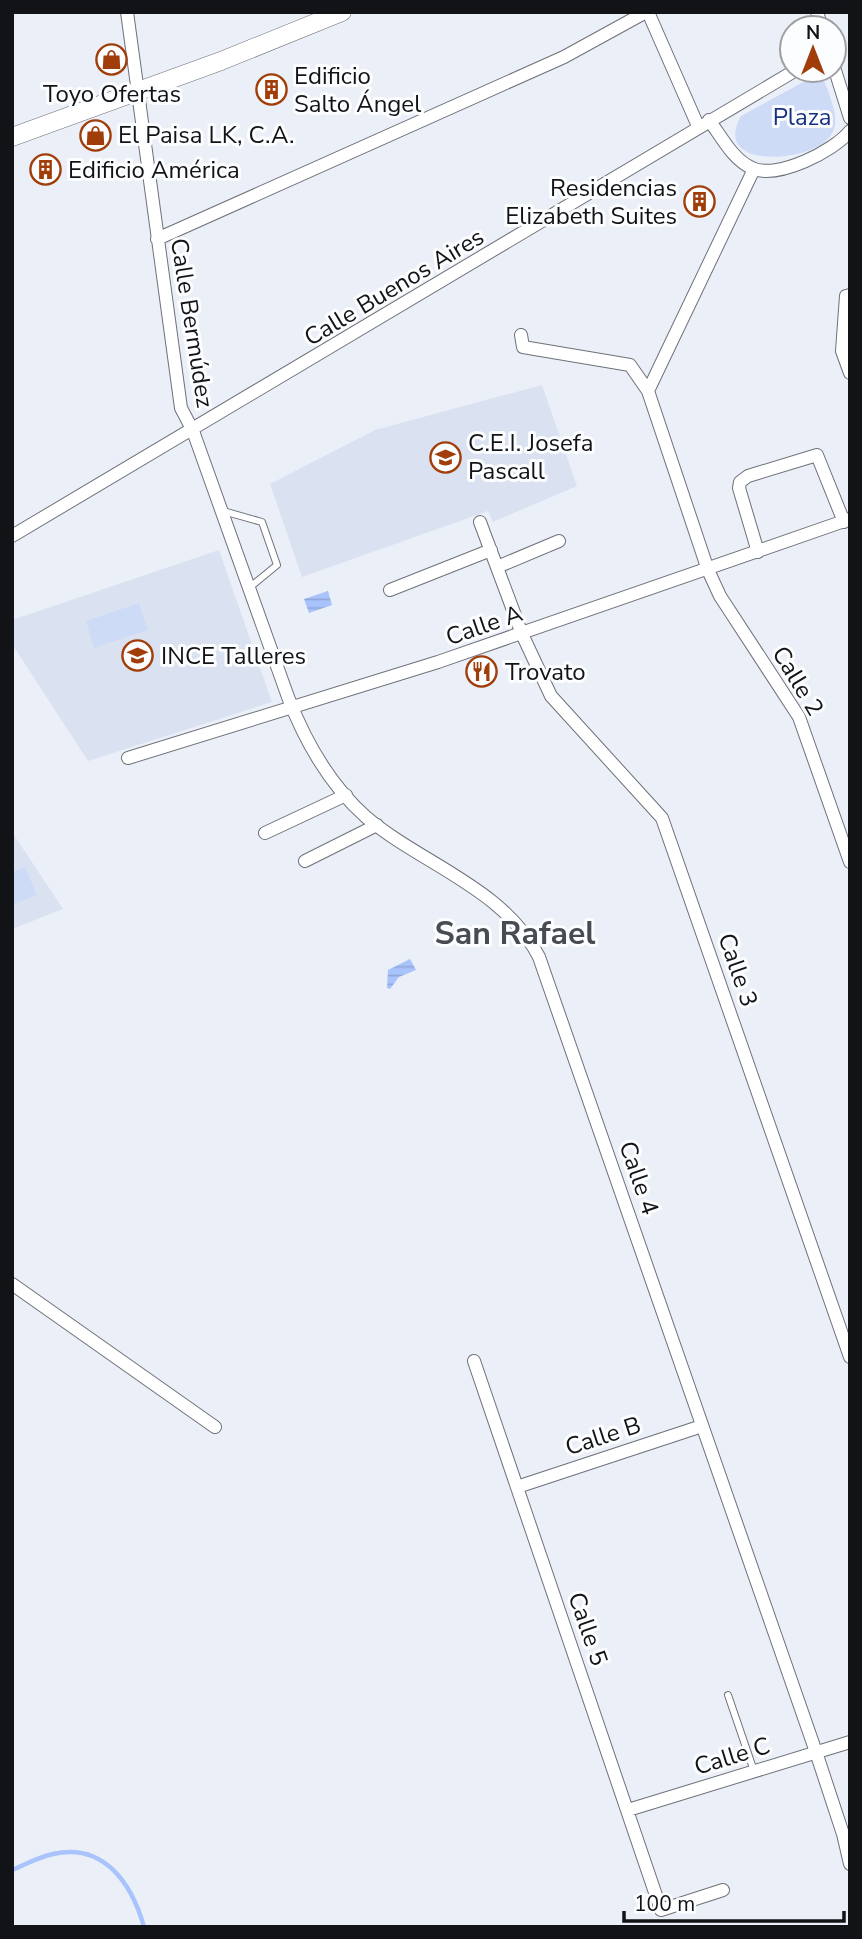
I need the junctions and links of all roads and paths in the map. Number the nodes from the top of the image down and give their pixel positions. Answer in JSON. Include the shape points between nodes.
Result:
{"nodes":[{"id":1,"x":127,"y":12,"type":"edge"},
{"id":2,"x":342,"y":12,"type":"edge"},
{"id":3,"x":647,"y":12,"type":"edge"},
{"id":4,"x":778,"y":80,"type":"edge"},
{"id":5,"x":839,"y":84,"type":"edge"},
{"id":6,"x":136,"y":93,"type":"junction"},
{"id":7,"x":850,"y":118,"type":"edge"},
{"id":8,"x":704,"y":123,"type":"junction"},
{"id":9,"x":850,"y":131,"type":"edge"},
{"id":10,"x":12,"y":136,"type":"edge"},
{"id":11,"x":754,"y":169,"type":"junction"},
{"id":12,"x":157,"y":239,"type":"junction"},
{"id":13,"x":850,"y":295,"type":"edge"},
{"id":14,"x":521,"y":335,"type":"dead end"},
{"id":15,"x":850,"y":373,"type":"edge"},
{"id":16,"x":648,"y":391,"type":"junction"},
{"id":17,"x":193,"y":431,"type":"junction"},
{"id":18,"x":221,"y":510,"type":"junction"},
{"id":19,"x":847,"y":520,"type":"edge"},
{"id":20,"x":480,"y":522,"type":"dead end"},
{"id":21,"x":12,"y":536,"type":"edge"},
{"id":22,"x":559,"y":541,"type":"dead end"},
{"id":23,"x":491,"y":550,"type":"junction"},
{"id":24,"x":758,"y":552,"type":"junction"},
{"id":25,"x":497,"y":567,"type":"junction"},
{"id":26,"x":708,"y":570,"type":"junction"},
{"id":27,"x":249,"y":588,"type":"junction"},
{"id":28,"x":390,"y":590,"type":"dead end"},
{"id":29,"x":522,"y":634,"type":"junction"},
{"id":30,"x":292,"y":708,"type":"junction"},
{"id":31,"x":128,"y":758,"type":"dead end"},
{"id":32,"x":346,"y":795,"type":"junction"},
{"id":33,"x":377,"y":825,"type":"junction"},
{"id":34,"x":265,"y":833,"type":"dead end"},
{"id":35,"x":305,"y":861,"type":"dead end"},
{"id":36,"x":850,"y":862,"type":"edge"},
{"id":37,"x":12,"y":1284,"type":"edge"},
{"id":38,"x":850,"y":1357,"type":"edge"},
{"id":39,"x":474,"y":1361,"type":"dead end"},
{"id":40,"x":702,"y":1426,"type":"junction"},
{"id":41,"x":215,"y":1427,"type":"dead end"},
{"id":42,"x":517,"y":1487,"type":"junction"},
{"id":43,"x":727,"y":1695,"type":"dead end"},
{"id":44,"x":850,"y":1742,"type":"edge"},
{"id":45,"x":816,"y":1752,"type":"junction"},
{"id":46,"x":754,"y":1771,"type":"junction"},
{"id":47,"x":628,"y":1810,"type":"junction"},
{"id":48,"x":850,"y":1864,"type":"edge"},
{"id":49,"x":723,"y":1890,"type":"dead end"}],
"edges":[{"from":1,"to":6,"type":"street","name":"Calle Bermúdez"},
{"from":2,"to":6,"type":"street"},
{"from":3,"to":8,"type":"street"},
{"from":3,"to":12,"type":"street","via":[[564,57]]},
{"from":4,"to":8,"type":"street","name":"Calle Buenos Aires"},
{"from":5,"to":7,"type":"street"},
{"from":6,"to":10,"type":"street"},
{"from":6,"to":12,"type":"street","name":"Calle Bermúdez"},
{"from":8,"to":11,"type":"street"},
{"from":8,"to":17,"type":"street","name":"Calle Buenos Aires"},
{"from":9,"to":11,"type":"street","via":[[816,156],[773,171]]},
{"from":11,"to":16,"type":"street"},
{"from":12,"to":17,"type":"street","name":"Calle Bermúdez","via":[[181,408]]},
{"from":13,"to":15,"type":"street","via":[[846,296],[842,351]]},
{"from":14,"to":16,"type":"street","via":[[523,347],[630,365]]},
{"from":16,"to":26,"type":"street","name":"Calle 2"},
{"from":17,"to":18,"type":"street","name":"Calle Bermúdez"},
{"from":17,"to":21,"type":"street","name":"Calle Buenos Aires"},
{"from":18,"to":27,"type":"street","name":"Calle Bermúdez"},
{"from":18,"to":27,"type":"lane","via":[[262,522],[276,565]]},
{"from":19,"to":24,"type":"street","name":"Calle A"},
{"from":19,"to":24,"type":"street","via":[[817,455],[748,477],[739,488]]},
{"from":20,"to":23,"type":"street","name":"Calle 3"},
{"from":22,"to":25,"type":"street"},
{"from":23,"to":25,"type":"street","name":"Calle 3"},
{"from":23,"to":28,"type":"street"},
{"from":24,"to":26,"type":"street","name":"Calle A"},
{"from":25,"to":29,"type":"street","name":"Calle 3"},
{"from":26,"to":29,"type":"street","name":"Calle A"},
{"from":26,"to":36,"type":"street","name":"Calle 2","via":[[799,717]]},
{"from":27,"to":30,"type":"street","name":"Calle Bermúdez"},
{"from":29,"to":30,"type":"street","name":"Calle A"},
{"from":29,"to":38,"type":"street","name":"Calle 3","via":[[551,696],[662,818]]},
{"from":30,"to":31,"type":"street","name":"Calle A"},
{"from":30,"to":32,"type":"street","name":"Calle 4","via":[[305,736]]},
{"from":32,"to":33,"type":"street","name":"Calle 4"},
{"from":32,"to":34,"type":"street"},
{"from":33,"to":35,"type":"street"},
{"from":33,"to":40,"type":"street","name":"Calle 4","via":[[494,904],[534,946]]},
{"from":37,"to":41,"type":"street"},
{"from":39,"to":42,"type":"street","name":"Calle 5"},
{"from":40,"to":42,"type":"street","name":"Calle B"},
{"from":40,"to":45,"type":"street","name":"Calle 4"},
{"from":42,"to":47,"type":"street","name":"Calle 5"},
{"from":43,"to":46,"type":"lane"},
{"from":44,"to":45,"type":"street","name":"Calle C"},
{"from":45,"to":46,"type":"street","name":"Calle C"},
{"from":45,"to":48,"type":"street","name":"Calle 4"},
{"from":46,"to":47,"type":"street","name":"Calle C"},
{"from":47,"to":49,"type":"street","name":"Calle 5","via":[[661,1910]]}]}
